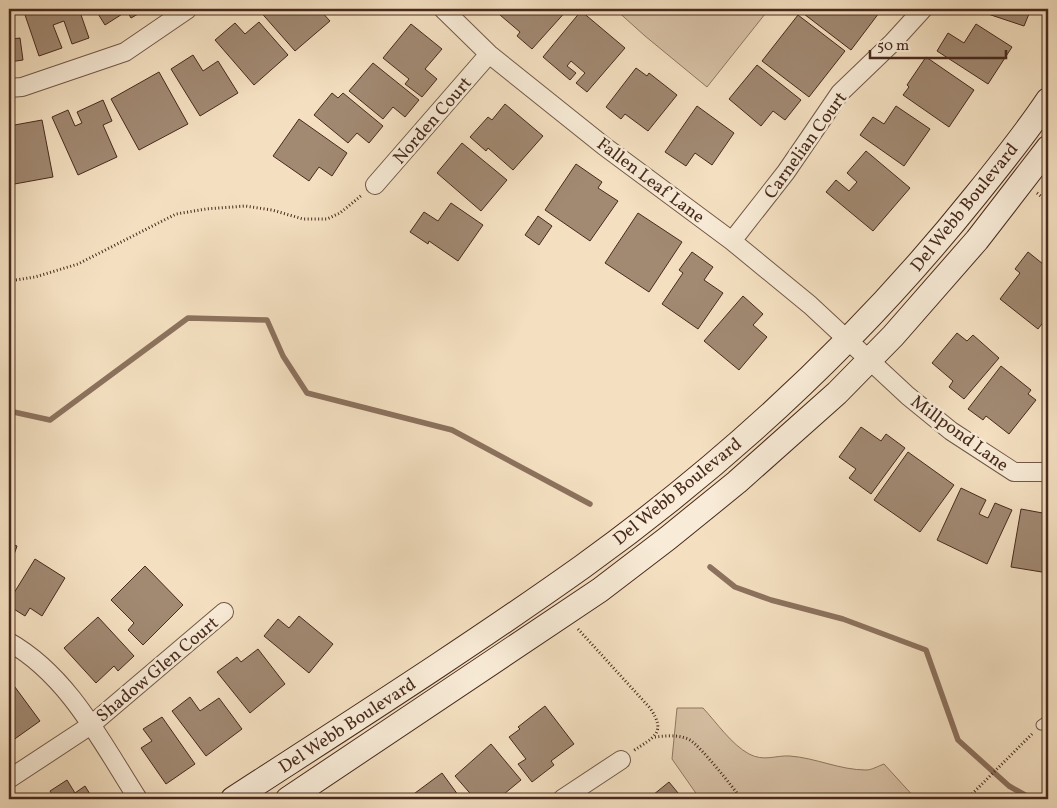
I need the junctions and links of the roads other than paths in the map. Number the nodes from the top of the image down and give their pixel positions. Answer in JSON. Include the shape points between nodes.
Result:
{"nodes":[{"id":1,"x":188,"y":9,"type":"edge"},
{"id":2,"x":443,"y":9,"type":"edge"},
{"id":3,"x":923,"y":9,"type":"edge"},
{"id":4,"x":490,"y":54,"type":"junction"},
{"id":5,"x":9,"y":88,"type":"edge"},
{"id":6,"x":1048,"y":100,"type":"edge"},
{"id":7,"x":1048,"y":148,"type":"edge"},
{"id":8,"x":375,"y":185,"type":"road end"},
{"id":9,"x":732,"y":241,"type":"junction"},
{"id":10,"x":859,"y":350,"type":"junction"},
{"id":11,"x":1048,"y":472,"type":"edge"},
{"id":12,"x":224,"y":612,"type":"dead end"},
{"id":13,"x":9,"y":642,"type":"edge"},
{"id":14,"x":91,"y":725,"type":"junction"},
{"id":15,"x":621,"y":760,"type":"road end"},
{"id":16,"x":9,"y":779,"type":"edge"},
{"id":17,"x":138,"y":799,"type":"edge"},
{"id":18,"x":233,"y":799,"type":"edge"},
{"id":19,"x":288,"y":799,"type":"edge"},
{"id":20,"x":562,"y":799,"type":"edge"}],
"edges":[{"from":1,"to":5,"type":"street","via":[[125,52],[22,87]]},
{"from":2,"to":4,"type":"street","name":"Fallen Leaf Lane"},
{"from":3,"to":9,"type":"street","name":"Carnelian Court","via":[[840,94],[786,172]]},
{"from":4,"to":8,"type":"street","name":"Norden Court"},
{"from":4,"to":9,"type":"street","name":"Fallen Leaf Lane","via":[[604,146]]},
{"from":6,"to":10,"type":"street","name":"Del Webb Boulevard","via":[[1003,161],[916,267]]},
{"from":7,"to":10,"type":"street","name":"Del Webb Boulevard","via":[[933,292]]},
{"from":9,"to":10,"type":"street","name":"Fallen Leaf Lane"},
{"from":10,"to":11,"type":"street","name":"Millpond Lane","via":[[951,431],[1014,472]]},
{"from":10,"to":18,"type":"street","name":"Del Webb Boulevard","via":[[763,420],[650,516],[583,566]]},
{"from":10,"to":19,"type":"street","name":"Del Webb Boulevard","via":[[827,402],[668,538],[565,615]]},
{"from":12,"to":14,"type":"street","name":"Shadow Glen Court"},
{"from":13,"to":14,"type":"street","via":[[57,679]]},
{"from":14,"to":16,"type":"street","name":"Shadow Glen Court"},
{"from":14,"to":17,"type":"street"},
{"from":15,"to":20,"type":"street"}]}
